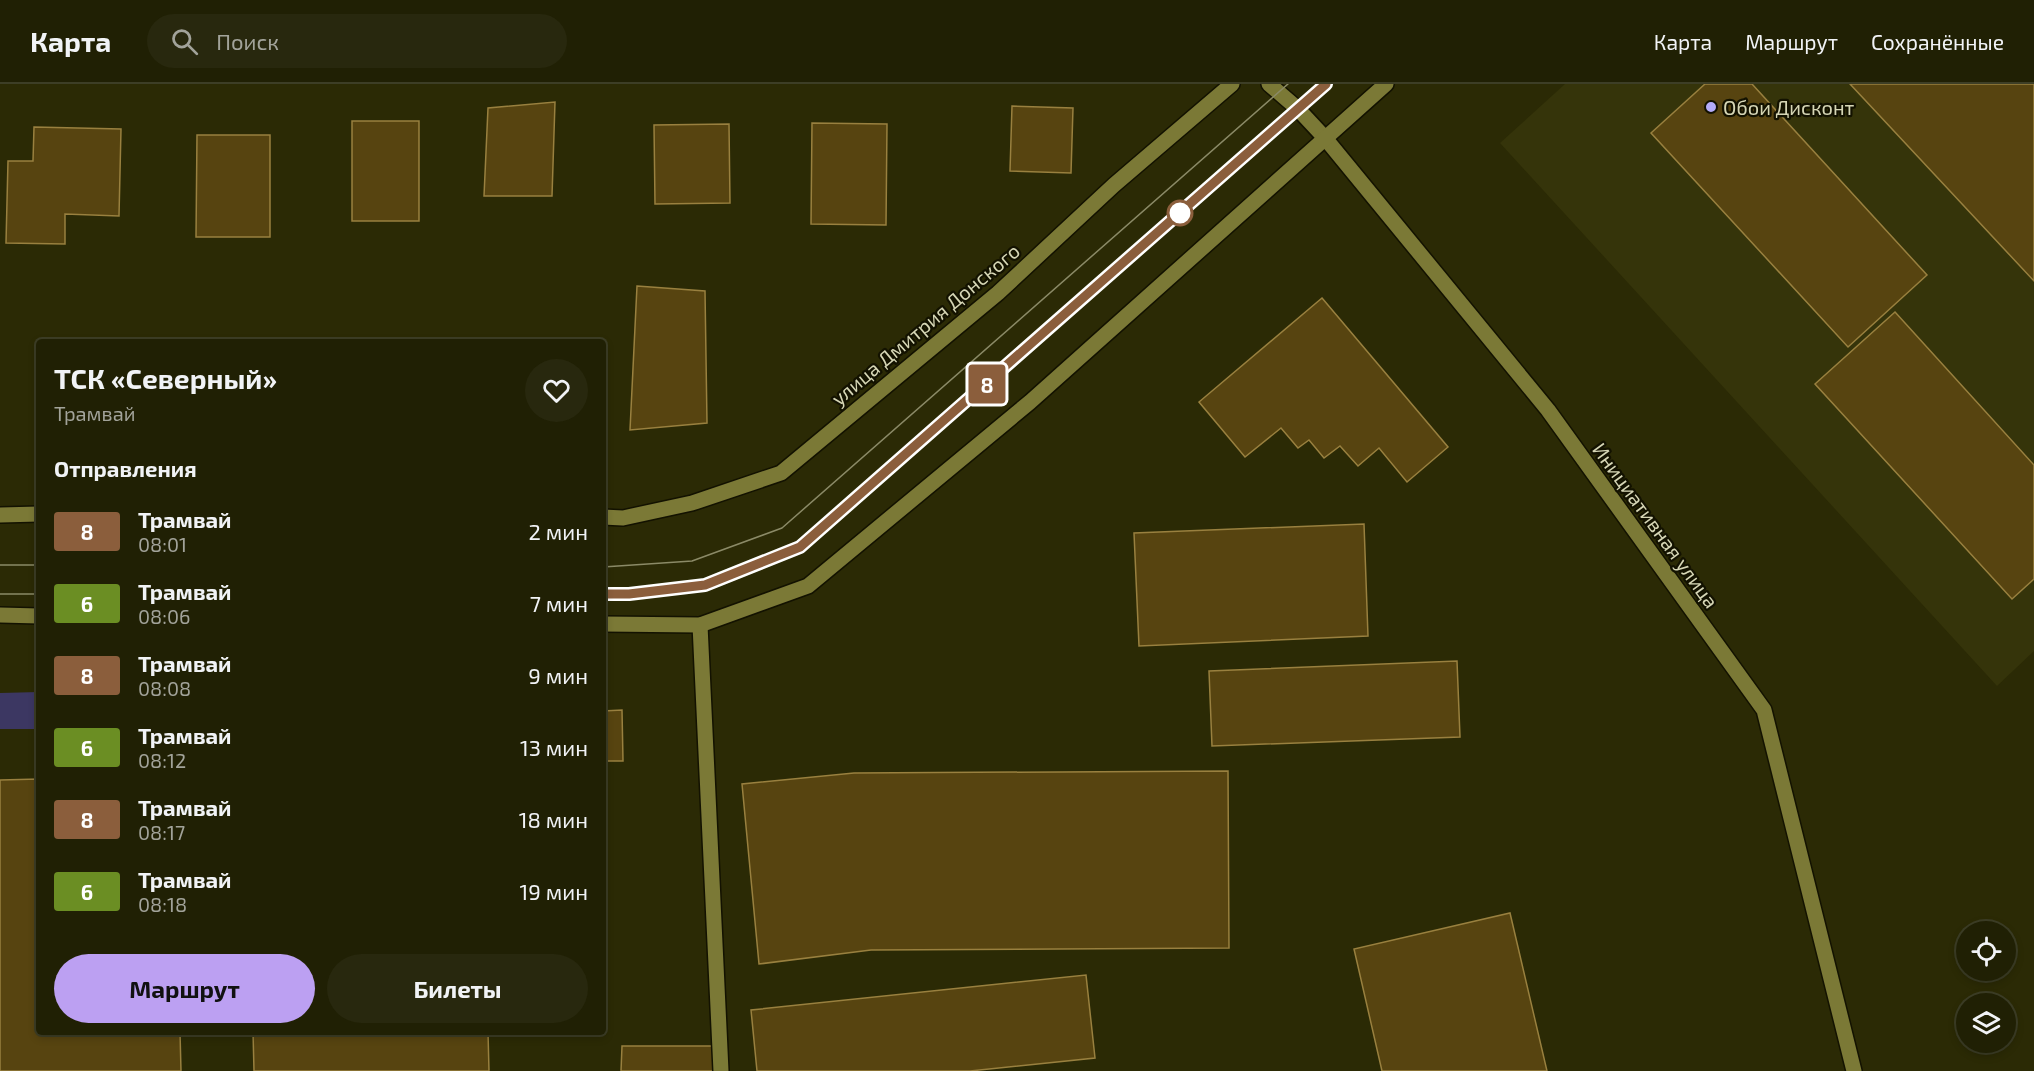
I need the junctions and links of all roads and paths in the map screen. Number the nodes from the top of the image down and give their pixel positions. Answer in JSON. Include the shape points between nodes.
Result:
{"nodes":[{"id":1,"x":1232,"y":84,"type":"edge"},
{"id":2,"x":1269,"y":84,"type":"edge"},
{"id":3,"x":1386,"y":84,"type":"edge"},
{"id":4,"x":1325,"y":138,"type":"junction"},
{"id":5,"x":36,"y":514,"type":"edge"},
{"id":6,"x":0,"y":515,"type":"edge"},
{"id":7,"x":606,"y":517,"type":"edge"},
{"id":8,"x":0,"y":615,"type":"edge"},
{"id":9,"x":36,"y":616,"type":"edge"},
{"id":10,"x":606,"y":624,"type":"edge"},
{"id":11,"x":700,"y":625,"type":"junction"},
{"id":12,"x":721,"y":1071,"type":"edge"},
{"id":13,"x":1854,"y":1071,"type":"edge"}],
"edges":[{"from":1,"to":7,"type":"street","name":"улица Дмитрия Донского","via":[[1114,185],[998,293],[781,473],[692,502],[623,518]]},
{"from":2,"to":4,"type":"street","name":"Инициативная улица"},
{"from":3,"to":4,"type":"street"},
{"from":4,"to":11,"type":"street","via":[[1030,402],[808,586]]},
{"from":4,"to":13,"type":"street","name":"Инициативная улица","via":[[1548,410],[1764,710]]},
{"from":5,"to":6,"type":"street"},
{"from":8,"to":9,"type":"street"},
{"from":10,"to":11,"type":"street"},
{"from":11,"to":12,"type":"street"}]}
